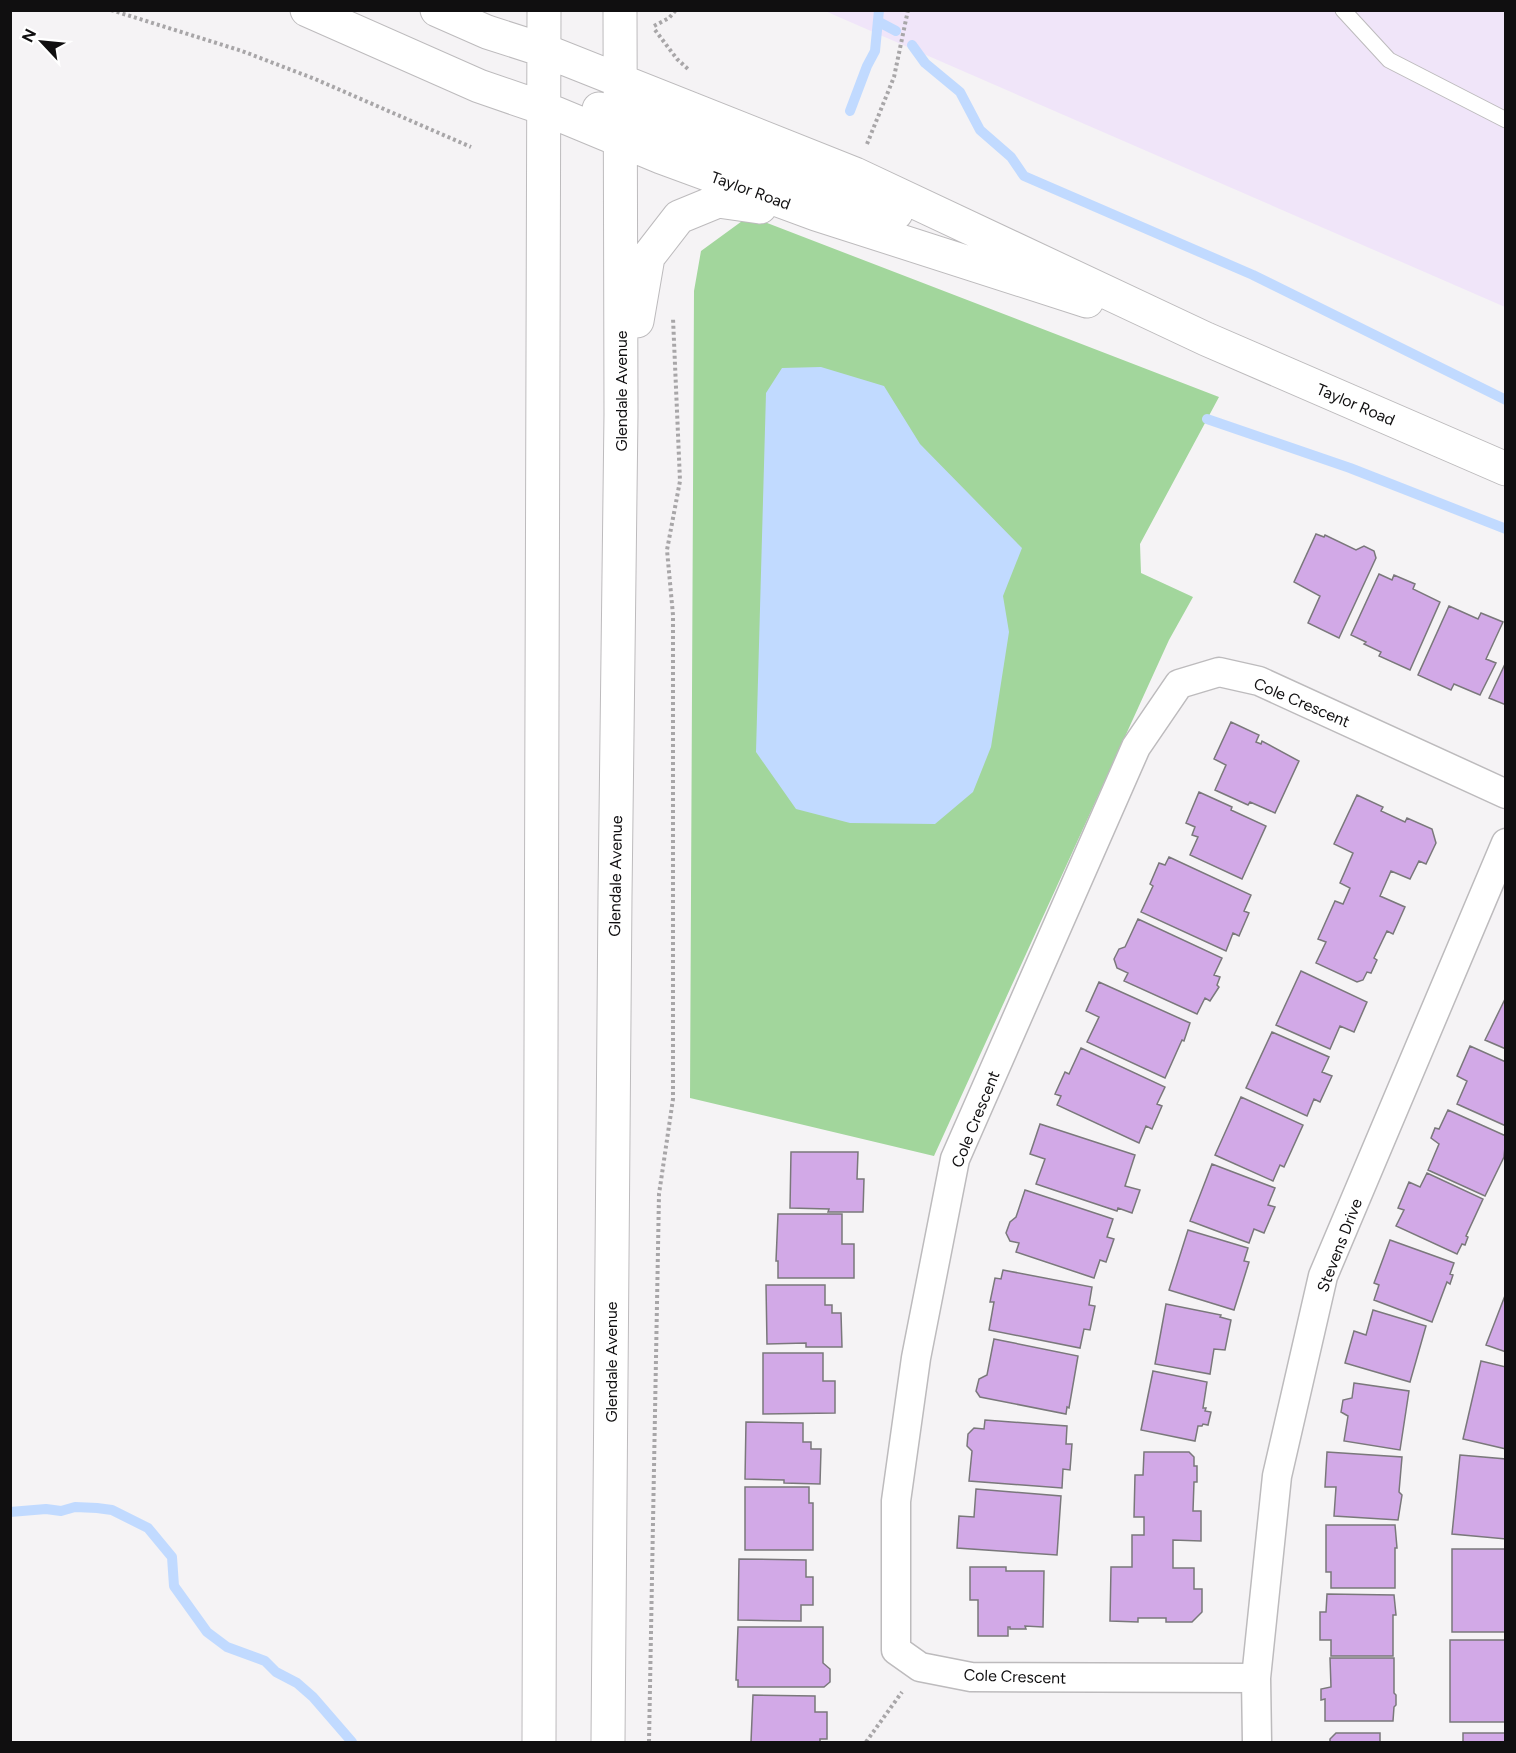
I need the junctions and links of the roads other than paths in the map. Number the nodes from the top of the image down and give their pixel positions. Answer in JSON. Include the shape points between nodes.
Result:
{"nodes":[{"id":1,"x":306,"y":10,"type":"edge"},
{"id":2,"x":437,"y":10,"type":"edge"},
{"id":3,"x":544,"y":10,"type":"edge"},
{"id":4,"x":620,"y":10,"type":"edge"},
{"id":5,"x":1343,"y":10,"type":"edge"},
{"id":6,"x":543,"y":50,"type":"junction"},
{"id":7,"x":620,"y":80,"type":"junction"},
{"id":8,"x":543,"y":108,"type":"junction"},
{"id":9,"x":1506,"y":120,"type":"edge"},
{"id":10,"x":620,"y":128,"type":"junction"},
{"id":11,"x":816,"y":214,"type":"junction"},
{"id":12,"x":1036,"y":258,"type":"junction"},
{"id":13,"x":1206,"y":339,"type":"junction"},
{"id":14,"x":621,"y":414,"type":"junction"},
{"id":15,"x":1506,"y":469,"type":"edge"},
{"id":16,"x":1506,"y":794,"type":"edge"},
{"id":17,"x":1506,"y":843,"type":"edge"},
{"id":18,"x":1256,"y":1678,"type":"junction"},
{"id":19,"x":539,"y":1743,"type":"edge"},
{"id":20,"x":608,"y":1743,"type":"edge"},
{"id":21,"x":1257,"y":1743,"type":"edge"}],
"edges":[{"from":1,"to":8,"type":"main road","name":"Taylor Road","via":[[479,86]]},
{"from":2,"to":6,"type":"main road","name":"Taylor Road"},
{"from":3,"to":6,"type":"main road"},
{"from":4,"to":7,"type":"main road","name":"Glendale Avenue"},
{"from":5,"to":9,"type":"lane","via":[[1389,60]]},
{"from":6,"to":7,"type":"main road","name":"Taylor Road"},
{"from":6,"to":8,"type":"main road"},
{"from":7,"to":10,"type":"main road","name":"Glendale Avenue"},
{"from":7,"to":12,"type":"main road","name":"Taylor Road","via":[[855,174]]},
{"from":8,"to":10,"type":"main road","name":"Taylor Road"},
{"from":8,"to":19,"type":"main road"},
{"from":10,"to":11,"type":"main road","name":"Taylor Road","via":[[661,157]]},
{"from":10,"to":12,"type":"main road"},
{"from":10,"to":14,"type":"main road","name":"Glendale Avenue"},
{"from":11,"to":13,"type":"main road","name":"Taylor Road"},
{"from":11,"to":14,"type":"main road","via":[[718,201],[679,216],[648,256]]},
{"from":12,"to":13,"type":"main road","name":"Taylor Road"},
{"from":13,"to":15,"type":"main road","name":"Taylor Road"},
{"from":14,"to":20,"type":"main road","name":"Glendale Avenue"},
{"from":16,"to":18,"type":"street","name":"Cole Crescent","via":[[1259,681],[1219,672],[1179,684],[1136,747],[955,1160],[916,1358],[896,1501],[896,1650],[920,1667],[971,1677]]},
{"from":17,"to":18,"type":"street","name":"Stevens Drive","via":[[1323,1276],[1276,1476]]},
{"from":18,"to":21,"type":"street","name":"Stevens Drive"}]}
